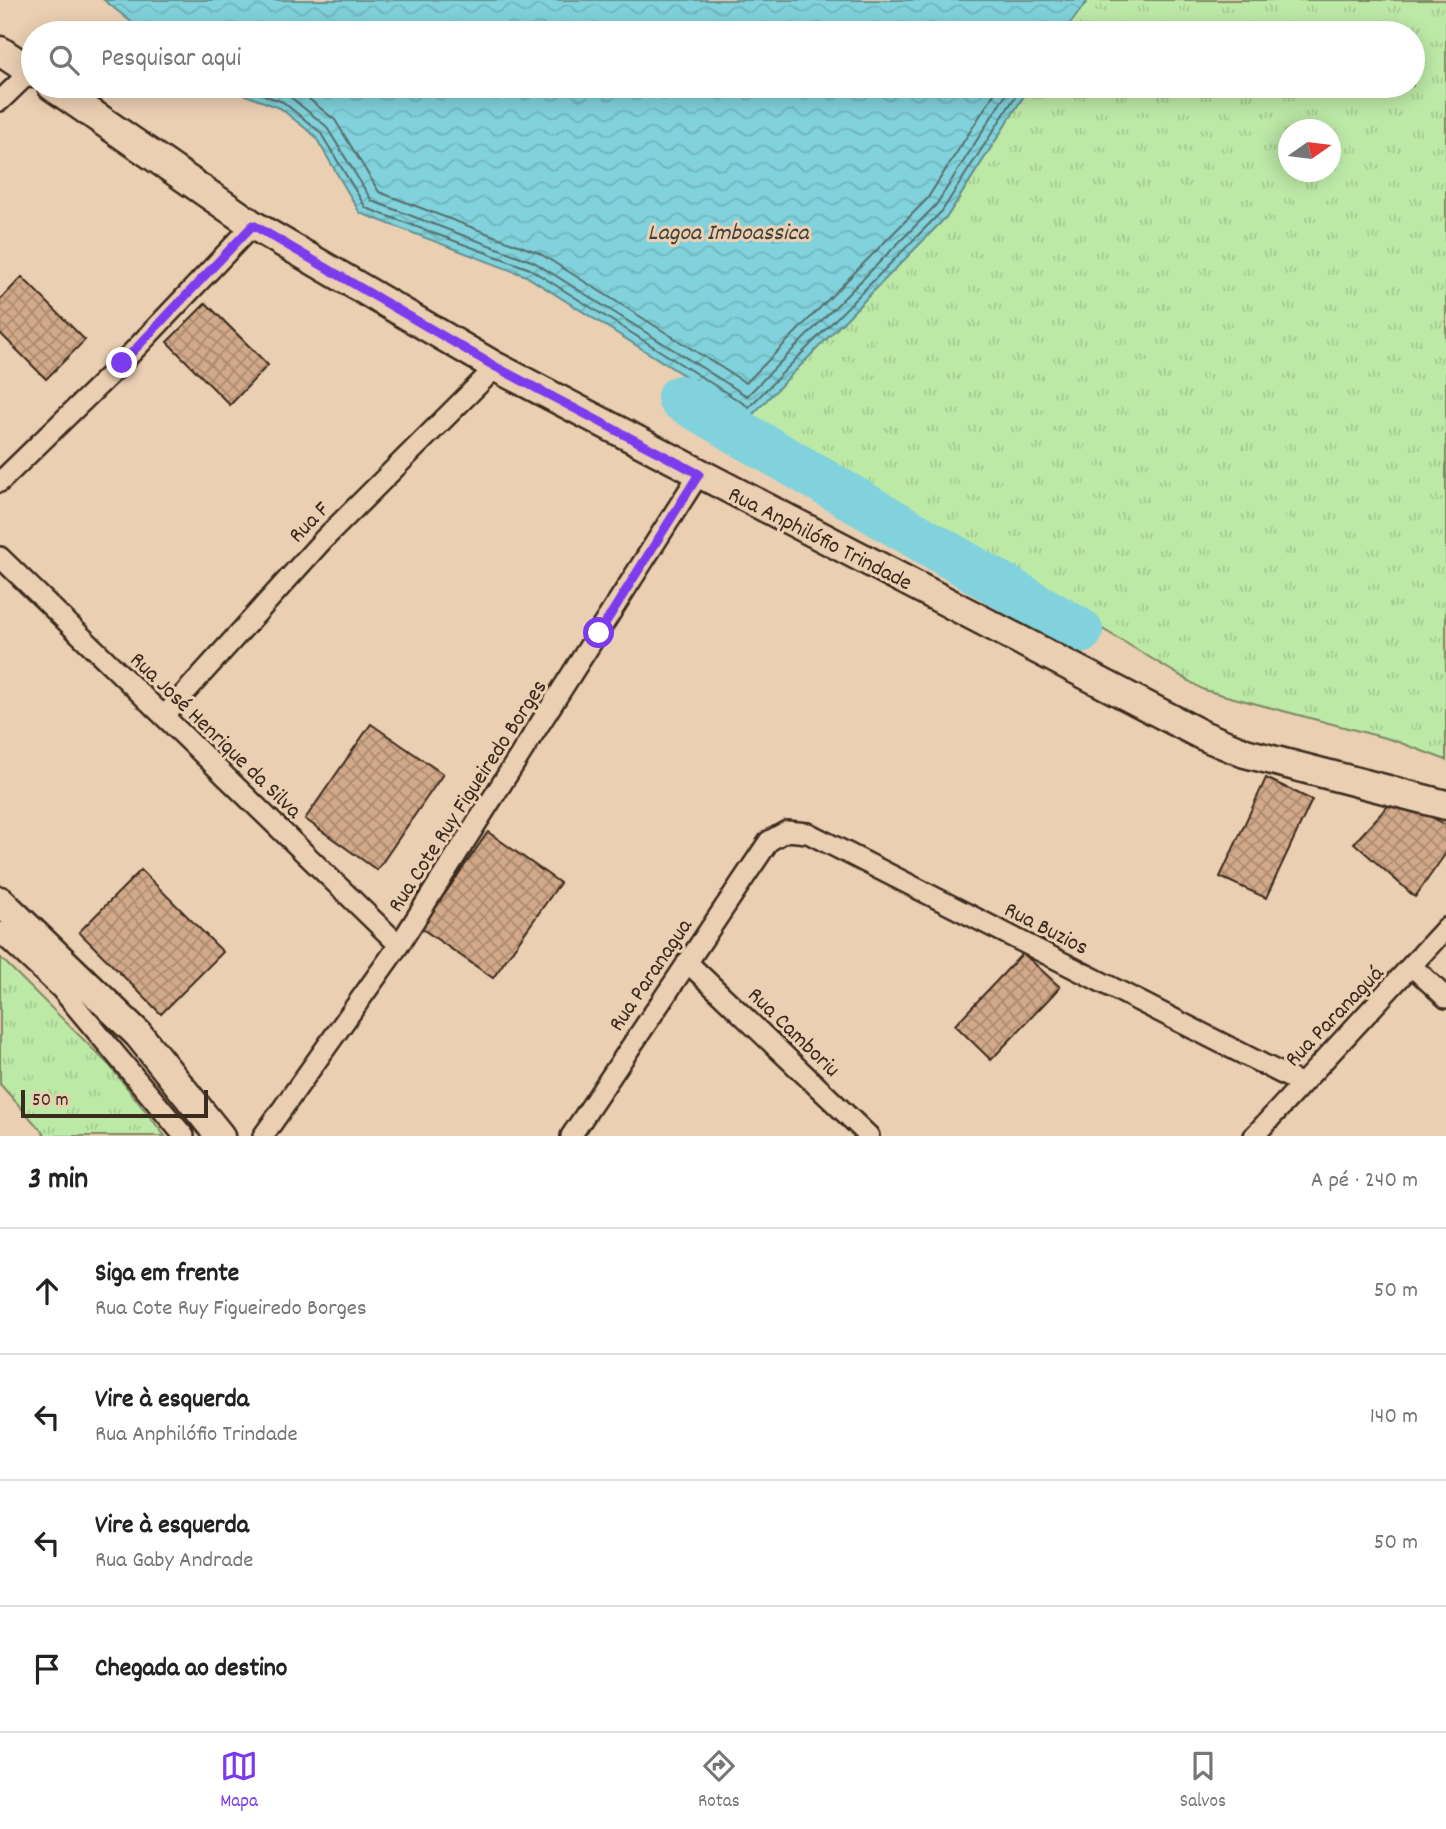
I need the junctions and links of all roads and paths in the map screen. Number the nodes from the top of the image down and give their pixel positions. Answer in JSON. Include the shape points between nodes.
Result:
{"nodes":[{"id":1,"x":0,"y":51,"type":"edge"},
{"id":2,"x":21,"y":65,"type":"edge"},
{"id":3,"x":21,"y":88,"type":"edge"},
{"id":4,"x":69,"y":98,"type":"edge"},
{"id":5,"x":0,"y":102,"type":"edge"},
{"id":6,"x":253,"y":225,"type":"junction"},
{"id":7,"x":496,"y":367,"type":"junction"},
{"id":8,"x":699,"y":474,"type":"junction"},
{"id":9,"x":0,"y":482,"type":"edge"},
{"id":10,"x":0,"y":557,"type":"edge"},
{"id":11,"x":163,"y":716,"type":"junction"},
{"id":12,"x":1446,"y":805,"type":"edge"},
{"id":13,"x":769,"y":841,"type":"joint"},
{"id":14,"x":0,"y":901,"type":"edge"},
{"id":15,"x":1446,"y":928,"type":"edge"},
{"id":16,"x":0,"y":932,"type":"edge"},
{"id":17,"x":399,"y":945,"type":"junction"},
{"id":18,"x":687,"y":962,"type":"junction"},
{"id":19,"x":1413,"y":967,"type":"junction"},
{"id":20,"x":1446,"y":998,"type":"edge"},
{"id":21,"x":1300,"y":1083,"type":"junction"},
{"id":22,"x":184,"y":1136,"type":"edge"},
{"id":23,"x":220,"y":1136,"type":"edge"},
{"id":24,"x":263,"y":1136,"type":"edge"},
{"id":25,"x":571,"y":1136,"type":"edge"},
{"id":26,"x":869,"y":1136,"type":"edge"},
{"id":27,"x":1254,"y":1136,"type":"edge"}],
"edges":[{"from":1,"to":2,"type":"street","name":"Rua Anphilófio Trindade"},
{"from":3,"to":5,"type":"street"},
{"from":4,"to":6,"type":"street","name":"Rua Anphilófio Trindade"},
{"from":6,"to":7,"type":"street","name":"Rua Anphilófio Trindade"},
{"from":6,"to":9,"type":"street"},
{"from":7,"to":8,"type":"street","name":"Rua Anphilófio Trindade"},
{"from":7,"to":11,"type":"street","name":"Rua F","via":[[323,540]]},
{"from":8,"to":12,"type":"street","name":"Rua Anphilófio Trindade","via":[[1202,735],[1245,752]]},
{"from":8,"to":17,"type":"street","name":"Rua Cote Ruy Figueiredo Borges"},
{"from":10,"to":11,"type":"street","name":"Rua José Henrique da Silva"},
{"from":11,"to":17,"type":"street","name":"Rua José Henrique da Silva"},
{"from":13,"to":18,"type":"street","name":"Rua Paranagua"},
{"from":13,"to":21,"type":"street","name":"Rua Buzios","via":[[787,831],[808,833]]},
{"from":14,"to":23,"type":"street","via":[[138,1034]]},
{"from":15,"to":19,"type":"street","name":"Rua Paranaguá"},
{"from":16,"to":22,"type":"street","via":[[61,989]]},
{"from":17,"to":24,"type":"street","name":"Rua Cote Ruy Figueiredo Borges"},
{"from":18,"to":25,"type":"street","name":"Rua Paranagua"},
{"from":18,"to":26,"type":"street","name":"Rua Camboriu"},
{"from":19,"to":20,"type":"street"},
{"from":19,"to":21,"type":"street","name":"Rua Paranaguá"},
{"from":21,"to":27,"type":"street","name":"Rua Paranaguá"}]}
